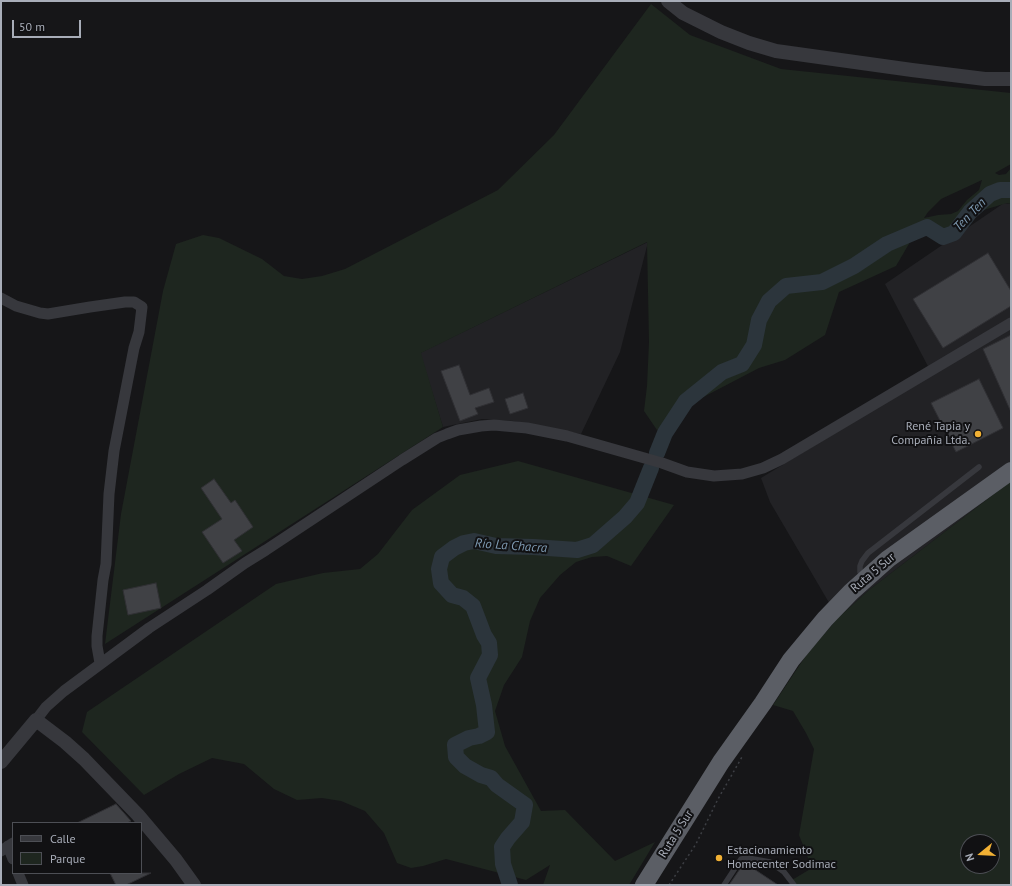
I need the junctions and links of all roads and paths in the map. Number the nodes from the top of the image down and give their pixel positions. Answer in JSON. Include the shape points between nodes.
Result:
{"nodes":[{"id":1,"x":668,"y":1,"type":"edge"},
{"id":2,"x":1011,"y":79,"type":"edge"},
{"id":3,"x":1,"y":298,"type":"edge"},
{"id":4,"x":1011,"y":323,"type":"edge"},
{"id":5,"x":979,"y":467,"type":"dead end"},
{"id":6,"x":1011,"y":471,"type":"edge"},
{"id":7,"x":864,"y":579,"type":"junction"},
{"id":8,"x":100,"y":663,"type":"junction"},
{"id":9,"x":762,"y":703,"type":"junction"},
{"id":10,"x":36,"y":720,"type":"junction"},
{"id":11,"x":745,"y":752,"type":"dead end"},
{"id":12,"x":1,"y":762,"type":"edge"},
{"id":13,"x":7,"y":847,"type":"edge"},
{"id":14,"x":12,"y":858,"type":"edge"},
{"id":15,"x":18,"y":874,"type":"edge"},
{"id":16,"x":23,"y":885,"type":"edge"},
{"id":17,"x":194,"y":885,"type":"edge"},
{"id":18,"x":644,"y":885,"type":"edge"},
{"id":19,"x":658,"y":885,"type":"edge"},
{"id":20,"x":669,"y":885,"type":"edge"},
{"id":21,"x":724,"y":885,"type":"edge"},
{"id":22,"x":794,"y":885,"type":"edge"}],
"edges":[{"from":1,"to":2,"type":"street","via":[[683,13],[721,32],[776,51],[985,79]]},
{"from":3,"to":8,"type":"street","via":[[16,306],[48,314],[125,302],[134,302],[142,307],[140,332],[134,348],[114,451],[106,564],[97,636]]},
{"from":4,"to":8,"type":"street","via":[[782,459],[742,474],[714,476],[688,472],[568,436],[527,428],[494,425],[447,434],[431,441],[244,563]]},
{"from":5,"to":7,"type":"lane","via":[[868,553],[860,566]]},
{"from":6,"to":7,"type":"highway","name":"Ruta 5 Sur"},
{"from":7,"to":9,"type":"highway","name":"Ruta 5 Sur","via":[[808,639]]},
{"from":8,"to":10,"type":"street","via":[[55,698]]},
{"from":9,"to":18,"type":"highway","name":"Ruta 5 Sur","via":[[721,762]]},
{"from":9,"to":19,"type":"highway","name":"Ruta 5 Sur","via":[[736,758]]},
{"from":10,"to":12,"type":"street"},
{"from":10,"to":17,"type":"street","via":[[84,758],[138,815]]},
{"from":11,"to":20,"type":"path","via":[[718,798],[696,844]]},
{"from":13,"to":14,"type":"street"},
{"from":15,"to":16,"type":"street"},
{"from":21,"to":22,"type":"lane","via":[[741,859],[748,858],[770,862],[784,872]]}]}
